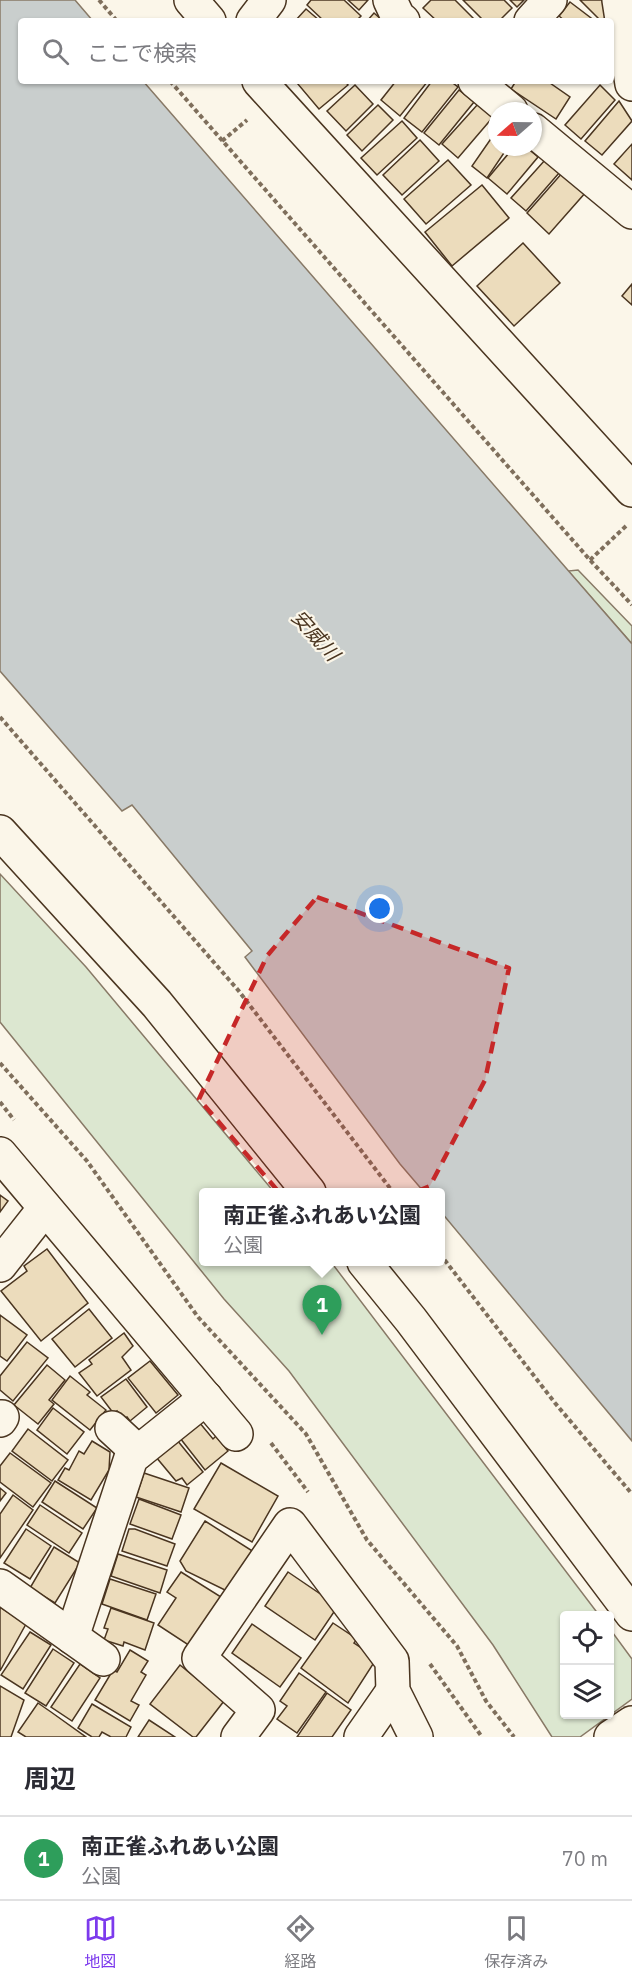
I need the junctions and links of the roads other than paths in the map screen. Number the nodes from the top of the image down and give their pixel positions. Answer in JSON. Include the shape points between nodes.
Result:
{"nodes":[{"id":1,"x":191,"y":0,"type":"edge"},
{"id":2,"x":269,"y":0,"type":"edge"},
{"id":3,"x":390,"y":0,"type":"edge"},
{"id":4,"x":550,"y":0,"type":"edge"},
{"id":5,"x":619,"y":0,"type":"edge"},
{"id":6,"x":206,"y":18,"type":"edge"},
{"id":7,"x":255,"y":18,"type":"edge"},
{"id":8,"x":399,"y":18,"type":"edge"},
{"id":9,"x":534,"y":18,"type":"edge"},
{"id":10,"x":262,"y":84,"type":"edge"},
{"id":11,"x":478,"y":84,"type":"edge"},
{"id":12,"x":632,"y":84,"type":"edge"},
{"id":13,"x":500,"y":102,"type":"edge"},
{"id":14,"x":542,"y":137,"type":"edge"},
{"id":15,"x":632,"y":212,"type":"edge"},
{"id":16,"x":632,"y":490,"type":"edge"},
{"id":17,"x":0,"y":832,"type":"edge"},
{"id":18,"x":0,"y":1154,"type":"edge"},
{"id":19,"x":306,"y":1188,"type":"edge"},
{"id":20,"x":45,"y":1208,"type":"junction"},
{"id":21,"x":0,"y":1265,"type":"edge"},
{"id":22,"x":367,"y":1266,"type":"edge"},
{"id":23,"x":206,"y":1398,"type":"junction"},
{"id":24,"x":112,"y":1428,"type":"dead end"},
{"id":25,"x":236,"y":1434,"type":"dead end"},
{"id":26,"x":138,"y":1452,"type":"junction"},
{"id":27,"x":0,"y":1586,"type":"edge"},
{"id":28,"x":632,"y":1614,"type":"edge"},
{"id":29,"x":72,"y":1637,"type":"junction"},
{"id":30,"x":103,"y":1659,"type":"dead end"},
{"id":31,"x":393,"y":1691,"type":"junction"},
{"id":32,"x":632,"y":1723,"type":"edge"},
{"id":33,"x":238,"y":1737,"type":"edge"},
{"id":34,"x":361,"y":1737,"type":"edge"},
{"id":35,"x":416,"y":1737,"type":"edge"},
{"id":36,"x":610,"y":1737,"type":"edge"}],
"edges":[{"from":1,"to":6,"type":"street"},
{"from":2,"to":7,"type":"street"},
{"from":3,"to":8,"type":"street"},
{"from":4,"to":9,"type":"street"},
{"from":5,"to":12,"type":"street"},
{"from":10,"to":16,"type":"street"},
{"from":11,"to":13,"type":"street"},
{"from":14,"to":15,"type":"street"},
{"from":17,"to":19,"type":"street","via":[[157,1004]]},
{"from":18,"to":20,"type":"street"},
{"from":20,"to":21,"type":"street"},
{"from":20,"to":23,"type":"street"},
{"from":22,"to":28,"type":"street"},
{"from":23,"to":25,"type":"street"},
{"from":23,"to":26,"type":"street"},
{"from":24,"to":26,"type":"street"},
{"from":26,"to":29,"type":"street","via":[[130,1458]]},
{"from":27,"to":29,"type":"street"},
{"from":29,"to":30,"type":"street"},
{"from":31,"to":33,"type":"street","via":[[392,1661],[290,1525],[199,1658],[258,1710]]},
{"from":31,"to":34,"type":"street"},
{"from":31,"to":35,"type":"street"},
{"from":32,"to":36,"type":"street"}]}
